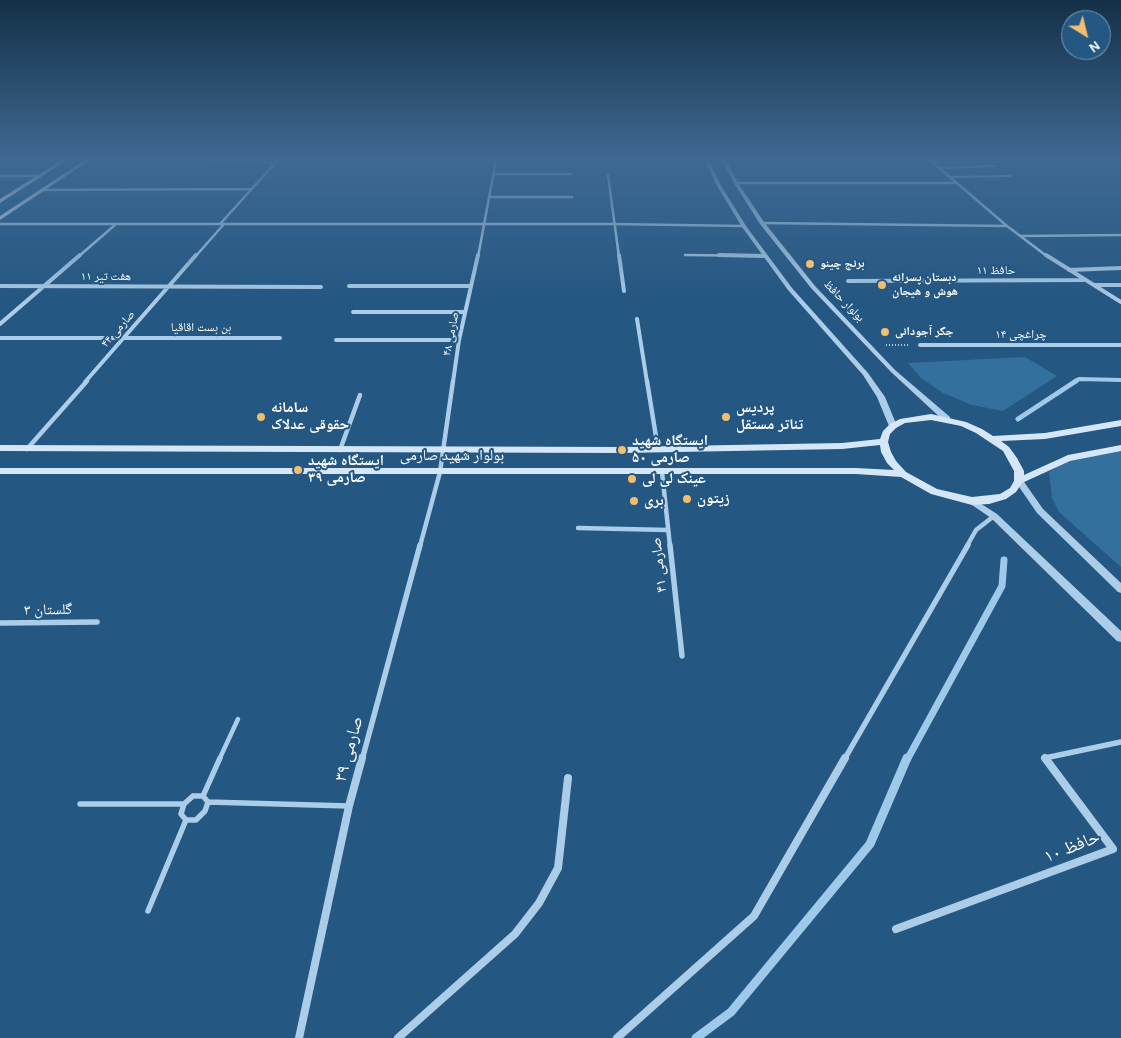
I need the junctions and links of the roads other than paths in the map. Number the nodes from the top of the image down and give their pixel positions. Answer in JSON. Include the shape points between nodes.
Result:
{"nodes":[{"id":1,"x":14,"y":208,"type":"edge"},
{"id":2,"x":235,"y":208,"type":"edge"},
{"id":3,"x":488,"y":208,"type":"edge"},
{"id":4,"x":612,"y":208,"type":"edge"},
{"id":5,"x":733,"y":208,"type":"edge"},
{"id":6,"x":753,"y":208,"type":"edge"},
{"id":7,"x":987,"y":208,"type":"edge"},
{"id":8,"x":0,"y":218,"type":"edge"},
{"id":9,"x":762,"y":223,"type":"junction"},
{"id":10,"x":0,"y":224,"type":"edge"},
{"id":11,"x":117,"y":224,"type":"junction"},
{"id":12,"x":222,"y":224,"type":"junction"},
{"id":13,"x":485,"y":224,"type":"junction"},
{"id":14,"x":614,"y":224,"type":"junction"},
{"id":15,"x":744,"y":226,"type":"junction"},
{"id":16,"x":1007,"y":226,"type":"junction"},
{"id":17,"x":1121,"y":235,"type":"edge"},
{"id":18,"x":1020,"y":236,"type":"junction"},
{"id":19,"x":685,"y":255,"type":"dead end"},
{"id":20,"x":765,"y":256,"type":"junction"},
{"id":21,"x":1121,"y":268,"type":"edge"},
{"id":22,"x":1067,"y":270,"type":"junction"},
{"id":23,"x":1084,"y":280,"type":"junction"},
{"id":24,"x":848,"y":281,"type":"dead end"},
{"id":25,"x":1092,"y":285,"type":"junction"},
{"id":26,"x":1121,"y":285,"type":"edge"},
{"id":27,"x":0,"y":286,"type":"edge"},
{"id":28,"x":43,"y":286,"type":"junction"},
{"id":29,"x":348,"y":286,"type":"dead end"},
{"id":30,"x":471,"y":286,"type":"junction"},
{"id":31,"x":168,"y":287,"type":"junction"},
{"id":32,"x":321,"y":287,"type":"dead end"},
{"id":33,"x":624,"y":291,"type":"dead end"},
{"id":34,"x":1121,"y":302,"type":"edge"},
{"id":35,"x":353,"y":312,"type":"dead end"},
{"id":36,"x":465,"y":312,"type":"junction"},
{"id":37,"x":637,"y":319,"type":"dead end"},
{"id":38,"x":0,"y":324,"type":"edge"},
{"id":39,"x":0,"y":338,"type":"edge"},
{"id":40,"x":123,"y":338,"type":"junction"},
{"id":41,"x":280,"y":338,"type":"dead end"},
{"id":42,"x":336,"y":340,"type":"dead end"},
{"id":43,"x":459,"y":340,"type":"junction"},
{"id":44,"x":920,"y":345,"type":"road end"},
{"id":45,"x":1121,"y":345,"type":"edge"},
{"id":46,"x":360,"y":395,"type":"dead end"},
{"id":47,"x":947,"y":420,"type":"junction"},
{"id":48,"x":1121,"y":423,"type":"edge"},
{"id":49,"x":893,"y":426,"type":"junction"},
{"id":50,"x":994,"y":439,"type":"junction"},
{"id":51,"x":884,"y":442,"type":"junction"},
{"id":52,"x":0,"y":448,"type":"edge"},
{"id":53,"x":27,"y":448,"type":"junction"},
{"id":54,"x":1121,"y":448,"type":"edge"},
{"id":55,"x":444,"y":449,"type":"junction"},
{"id":56,"x":658,"y":449,"type":"junction"},
{"id":57,"x":340,"y":450,"type":"junction"},
{"id":58,"x":0,"y":471,"type":"edge"},
{"id":59,"x":440,"y":472,"type":"junction"},
{"id":60,"x":662,"y":472,"type":"junction"},
{"id":61,"x":903,"y":474,"type":"junction"},
{"id":62,"x":1018,"y":481,"type":"junction"},
{"id":63,"x":972,"y":501,"type":"junction"},
{"id":64,"x":994,"y":516,"type":"junction"},
{"id":65,"x":578,"y":528,"type":"dead end"},
{"id":66,"x":668,"y":530,"type":"junction"},
{"id":67,"x":1121,"y":589,"type":"edge"},
{"id":68,"x":97,"y":622,"type":"dead end"},
{"id":69,"x":0,"y":623,"type":"edge"},
{"id":70,"x":1121,"y":638,"type":"edge"},
{"id":71,"x":682,"y":656,"type":"dead end"},
{"id":72,"x":238,"y":720,"type":"dead end"},
{"id":73,"x":1121,"y":742,"type":"edge"},
{"id":74,"x":568,"y":778,"type":"dead end"},
{"id":75,"x":203,"y":796,"type":"junction"},
{"id":76,"x":208,"y":802,"type":"junction"},
{"id":77,"x":80,"y":804,"type":"dead end"},
{"id":78,"x":184,"y":804,"type":"junction"},
{"id":79,"x":349,"y":806,"type":"junction"},
{"id":80,"x":186,"y":820,"type":"junction"},
{"id":81,"x":148,"y":911,"type":"dead end"},
{"id":82,"x":896,"y":930,"type":"dead end"},
{"id":83,"x":299,"y":1038,"type":"edge"},
{"id":84,"x":398,"y":1038,"type":"edge"},
{"id":85,"x":617,"y":1038,"type":"edge"}],
"edges":[{"from":1,"to":8,"type":"main road"},
{"from":2,"to":12,"type":"street","name":"صارمی ۴۴"},
{"from":3,"to":13,"type":"street","name":"صارمی ۴۸"},
{"from":4,"to":14,"type":"street"},
{"from":5,"to":15,"type":"street"},
{"from":6,"to":9,"type":"street","name":"بولوار حافظ"},
{"from":7,"to":16,"type":"street"},
{"from":9,"to":16,"type":"street"},
{"from":9,"to":47,"type":"street","name":"بولوار حافظ","via":[[813,288],[893,371]]},
{"from":10,"to":11,"type":"street"},
{"from":11,"to":12,"type":"street"},
{"from":11,"to":28,"type":"street"},
{"from":12,"to":13,"type":"street"},
{"from":12,"to":31,"type":"street","name":"صارمی ۴۴"},
{"from":13,"to":14,"type":"street"},
{"from":13,"to":30,"type":"street","name":"صارمی ۴۸"},
{"from":14,"to":15,"type":"street"},
{"from":14,"to":33,"type":"street"},
{"from":15,"to":20,"type":"street"},
{"from":16,"to":18,"type":"street"},
{"from":17,"to":18,"type":"street"},
{"from":18,"to":22,"type":"street"},
{"from":19,"to":20,"type":"street"},
{"from":20,"to":49,"type":"street","via":[[866,374],[881,397]]},
{"from":21,"to":22,"type":"street"},
{"from":22,"to":23,"type":"street"},
{"from":23,"to":24,"type":"street","name":"حافظ ۱۱"},
{"from":23,"to":25,"type":"street"},
{"from":25,"to":26,"type":"street"},
{"from":25,"to":34,"type":"street"},
{"from":27,"to":28,"type":"street","name":"هفت تیر ۱۱"},
{"from":28,"to":31,"type":"street","name":"هفت تیر ۱۱"},
{"from":28,"to":38,"type":"street"},
{"from":29,"to":30,"type":"street"},
{"from":30,"to":36,"type":"street","name":"صارمی ۴۸"},
{"from":31,"to":32,"type":"street","name":"هفت تیر ۱۱"},
{"from":31,"to":40,"type":"street","name":"صارمی ۴۴"},
{"from":35,"to":36,"type":"street"},
{"from":36,"to":43,"type":"street","name":"صارمی ۴۸"},
{"from":37,"to":56,"type":"street"},
{"from":39,"to":40,"type":"street","name":"بن بست اقاقیا"},
{"from":40,"to":41,"type":"street","name":"بن بست اقاقیا"},
{"from":40,"to":53,"type":"street","name":"صارمی ۴۴"},
{"from":42,"to":43,"type":"street"},
{"from":43,"to":55,"type":"street","name":"صارمی ۴۸"},
{"from":44,"to":45,"type":"street","name":"چراغچی ۱۴"},
{"from":46,"to":57,"type":"street"},
{"from":47,"to":49,"type":"main road","via":[[916,418]]},
{"from":47,"to":50,"type":"main road"},
{"from":48,"to":50,"type":"main road","via":[[1045,436]]},
{"from":49,"to":51,"type":"main road","via":[[886,433]]},
{"from":50,"to":62,"type":"main road","via":[[1014,460],[1019,471]]},
{"from":51,"to":56,"type":"main road","name":"بولوار شهید صارمی","via":[[842,446]]},
{"from":51,"to":61,"type":"main road","via":[[889,458]]},
{"from":52,"to":53,"type":"main road","name":"بولوار شهید صارمی"},
{"from":53,"to":57,"type":"main road","name":"بولوار شهید صارمی"},
{"from":54,"to":62,"type":"main road","via":[[1068,458]]},
{"from":55,"to":56,"type":"main road","name":"بولوار شهید صارمی"},
{"from":55,"to":57,"type":"main road","name":"بولوار شهید صارمی"},
{"from":55,"to":59,"type":"street","name":"صارمی ۴۸"},
{"from":58,"to":59,"type":"main road","name":"بولوار شهید صارمی"},
{"from":59,"to":60,"type":"main road","name":"بولوار شهید صارمی"},
{"from":59,"to":79,"type":"street","name":"صارمی ۳۹"},
{"from":60,"to":61,"type":"main road","name":"بولوار شهید صارمی","via":[[856,471]]},
{"from":60,"to":66,"type":"street","name":"صارمی ۴۱"},
{"from":61,"to":63,"type":"main road","via":[[934,492]]},
{"from":62,"to":63,"type":"main road","via":[[1013,490],[1003,497]]},
{"from":62,"to":67,"type":"street","via":[[1040,511]]},
{"from":63,"to":64,"type":"street"},
{"from":64,"to":70,"type":"street"},
{"from":64,"to":85,"type":"street","via":[[976,530],[754,916]]},
{"from":65,"to":66,"type":"street"},
{"from":66,"to":71,"type":"street","name":"صارمی ۴۱"},
{"from":68,"to":69,"type":"street","name":"گلستان ۳"},
{"from":72,"to":75,"type":"lane"},
{"from":73,"to":82,"type":"street","name":"حافظ ۱۰","via":[[1045,758],[1113,850]]},
{"from":74,"to":84,"type":"street","via":[[558,868],[539,903],[515,934]]},
{"from":75,"to":76,"type":"lane"},
{"from":75,"to":78,"type":"lane","via":[[193,796]]},
{"from":76,"to":79,"type":"lane"},
{"from":76,"to":80,"type":"lane","via":[[196,820]]},
{"from":77,"to":78,"type":"lane"},
{"from":78,"to":80,"type":"lane","via":[[181,814]]},
{"from":79,"to":83,"type":"street","name":"صارمی ۳۹"},
{"from":80,"to":81,"type":"lane"}]}
